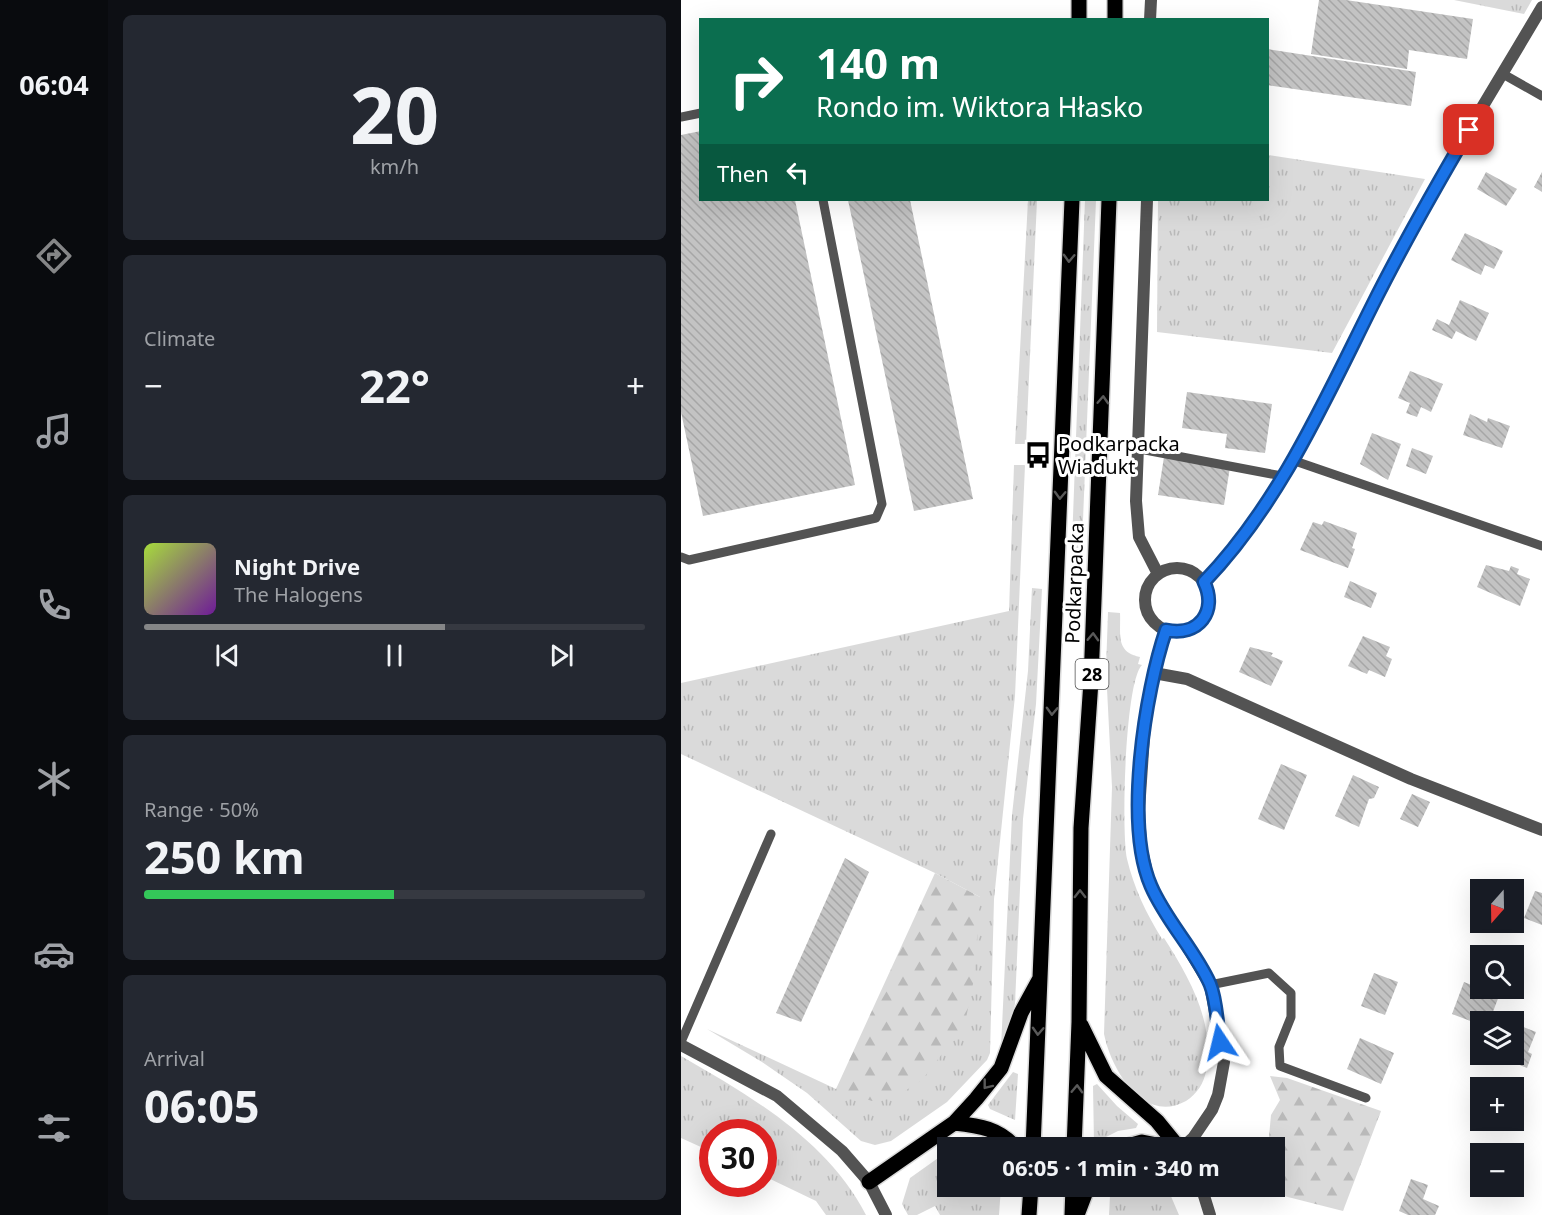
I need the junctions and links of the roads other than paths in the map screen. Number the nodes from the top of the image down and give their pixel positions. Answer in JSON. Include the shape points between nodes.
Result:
{"nodes":[{"id":1,"x":1079,"y":0,"type":"edge"},
{"id":2,"x":1115,"y":0,"type":"edge"},
{"id":3,"x":1151,"y":0,"type":"edge"},
{"id":4,"x":1542,"y":7,"type":"edge"},
{"id":5,"x":1079,"y":18,"type":"edge"},
{"id":6,"x":1115,"y":18,"type":"edge"},
{"id":7,"x":1150,"y":18,"type":"edge"},
{"id":8,"x":1503,"y":74,"type":"junction"},
{"id":9,"x":1542,"y":96,"type":"edge"},
{"id":10,"x":699,"y":113,"type":"edge"},
{"id":11,"x":681,"y":117,"type":"edge"},
{"id":12,"x":823,"y":201,"type":"edge"},
{"id":13,"x":1072,"y":201,"type":"edge"},
{"id":14,"x":1109,"y":201,"type":"edge"},
{"id":15,"x":1147,"y":201,"type":"edge"},
{"id":16,"x":1140,"y":449,"type":"junction"},
{"id":17,"x":1292,"y":460,"type":"junction"},
{"id":18,"x":1283,"y":476,"type":"junction"},
{"id":19,"x":1542,"y":546,"type":"edge"},
{"id":20,"x":681,"y":557,"type":"edge"},
{"id":21,"x":1158,"y":574,"type":"junction"},
{"id":22,"x":1204,"y":582,"type":"junction"},
{"id":23,"x":1166,"y":630,"type":"junction"},
{"id":24,"x":1154,"y":673,"type":"junction"},
{"id":25,"x":1542,"y":830,"type":"edge"},
{"id":26,"x":771,"y":834,"type":"dead end"},
{"id":27,"x":1041,"y":977,"type":"junction"},
{"id":28,"x":1210,"y":985,"type":"junction"},
{"id":29,"x":1079,"y":1022,"type":"junction"},
{"id":30,"x":681,"y":1043,"type":"edge"},
{"id":31,"x":1366,"y":1098,"type":"dead end"},
{"id":32,"x":954,"y":1123,"type":"junction"},
{"id":33,"x":1007,"y":1137,"type":"edge"},
{"id":34,"x":1034,"y":1137,"type":"edge"},
{"id":35,"x":1074,"y":1137,"type":"edge"},
{"id":36,"x":1170,"y":1137,"type":"edge"},
{"id":37,"x":1191,"y":1137,"type":"edge"},
{"id":38,"x":869,"y":1182,"type":"junction"},
{"id":39,"x":1030,"y":1197,"type":"edge"},
{"id":40,"x":1073,"y":1197,"type":"edge"},
{"id":41,"x":1084,"y":1197,"type":"edge"},
{"id":42,"x":1204,"y":1197,"type":"edge"},
{"id":43,"x":886,"y":1215,"type":"edge"},
{"id":44,"x":1029,"y":1215,"type":"edge"},
{"id":45,"x":1072,"y":1215,"type":"edge"},
{"id":46,"x":1077,"y":1215,"type":"edge"},
{"id":47,"x":1210,"y":1215,"type":"edge"}],
"edges":[{"from":1,"to":5,"type":"main road"},
{"from":2,"to":6,"type":"main road"},
{"from":3,"to":7,"type":"street"},
{"from":4,"to":8,"type":"street"},
{"from":8,"to":9,"type":"lane"},
{"from":8,"to":17,"type":"street","via":[[1414,224],[1321,411]]},
{"from":10,"to":11,"type":"lane"},
{"from":12,"to":20,"type":"lane","via":[[882,504],[876,518],[689,560]]},
{"from":13,"to":27,"type":"main road","name":"Podkarpacka","number":"28","one_way":true},
{"from":29,"to":14,"type":"main road","name":"Podkarpacka","number":"28","one_way":true,"via":[[1081,828],[1091,681]]},
{"from":15,"to":16,"type":"street"},
{"from":16,"to":18,"type":"lane"},
{"from":16,"to":21,"type":"street","via":[[1136,501],[1139,537]]},
{"from":17,"to":18,"type":"street"},
{"from":17,"to":19,"type":"lane"},
{"from":18,"to":22,"type":"street","via":[[1231,554]]},
{"from":21,"to":22,"type":"street","via":[[1167,569],[1188,569]]},
{"from":21,"to":23,"type":"street","via":[[1147,590],[1147,609],[1151,618]]},
{"from":22,"to":23,"type":"street","via":[[1210,601],[1203,620],[1186,631]]},
{"from":23,"to":24,"type":"street"},
{"from":24,"to":25,"type":"street","via":[[1187,679],[1411,779]]},
{"from":24,"to":28,"type":"street","via":[[1141,772],[1141,846],[1150,885]]},
{"from":26,"to":30,"type":"lane"},
{"from":27,"to":32,"type":"main road","one_way":true,"via":[[1021,1013],[1001,1068]]},
{"from":27,"to":34,"type":"main road","name":"Podkarpacka","number":"28","one_way":true},
{"from":28,"to":31,"type":"lane","via":[[1269,973],[1291,993],[1291,1017],[1279,1047],[1280,1066]]},
{"from":28,"to":37,"type":"street","via":[[1224,1062],[1218,1095],[1203,1125]]},
{"from":35,"to":29,"type":"main road","name":"Podkarpacka","number":"28","one_way":true},
{"from":29,"to":36,"type":"main road","via":[[1106,1076]]},
{"from":30,"to":38,"type":"street","via":[[777,1096],[842,1151]]},
{"from":32,"to":33,"type":"main road","via":[[983,1126]]},
{"from":32,"to":38,"type":"main road"},
{"from":38,"to":43,"type":"street"},
{"from":39,"to":44,"type":"main road"},
{"from":40,"to":45,"type":"main road"},
{"from":41,"to":46,"type":"main road"},
{"from":42,"to":47,"type":"street"}]}
